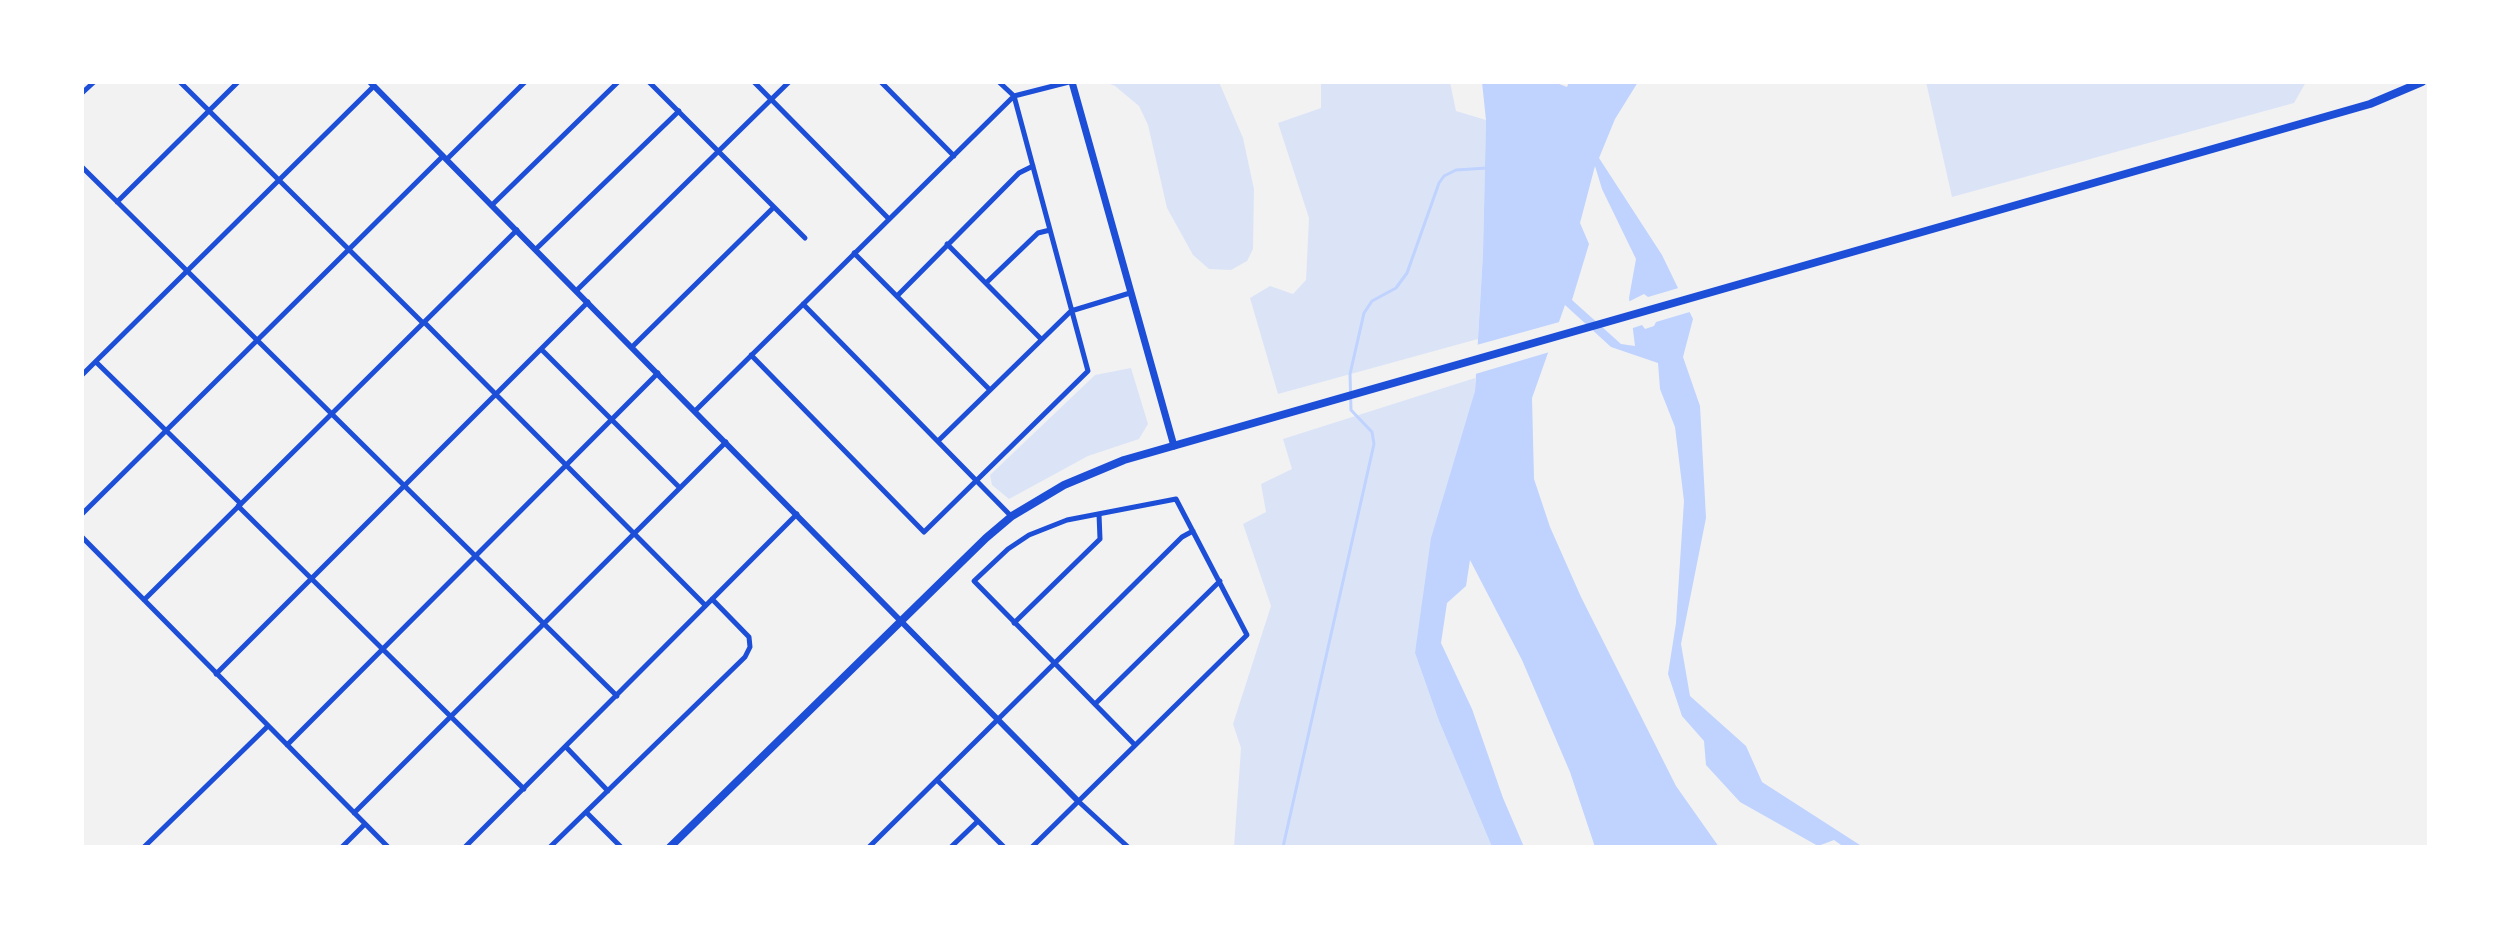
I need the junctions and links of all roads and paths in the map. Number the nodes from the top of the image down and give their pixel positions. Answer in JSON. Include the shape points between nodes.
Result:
{"nodes":[{"id":1,"x":94,"y":82,"type":"edge"},
{"id":2,"x":180,"y":82,"type":"edge"},
{"id":3,"x":238,"y":82,"type":"edge"},
{"id":4,"x":525,"y":82,"type":"edge"},
{"id":5,"x":618,"y":82,"type":"edge"},
{"id":6,"x":649,"y":82,"type":"edge"},
{"id":7,"x":754,"y":82,"type":"edge"},
{"id":8,"x":789,"y":82,"type":"edge"},
{"id":9,"x":881,"y":82,"type":"edge"},
{"id":10,"x":999,"y":82,"type":"edge"},
{"id":11,"x":1071,"y":82,"type":"edge"},
{"id":12,"x":2422,"y":82,"type":"edge"},
{"id":13,"x":372,"y":84,"type":"edge"},
{"id":14,"x":82,"y":93,"type":"edge"},
{"id":15,"x":1014,"y":96,"type":"junction"},
{"id":16,"x":771,"y":100,"type":"junction"},
{"id":17,"x":209,"y":110,"type":"junction"},
{"id":18,"x":679,"y":111,"type":"junction"},
{"id":19,"x":719,"y":151,"type":"junction"},
{"id":20,"x":954,"y":156,"type":"junction"},
{"id":21,"x":445,"y":157,"type":"junction"},
{"id":22,"x":1033,"y":166,"type":"junction"},
{"id":23,"x":82,"y":167,"type":"edge"},
{"id":24,"x":279,"y":179,"type":"junction"},
{"id":25,"x":117,"y":202,"type":"junction"},
{"id":26,"x":492,"y":205,"type":"junction"},
{"id":27,"x":774,"y":207,"type":"junction"},
{"id":28,"x":889,"y":219,"type":"junction"},
{"id":29,"x":517,"y":230,"type":"junction"},
{"id":30,"x":1050,"y":230,"type":"junction"},
{"id":31,"x":805,"y":238,"type":"dead end"},
{"id":32,"x":947,"y":244,"type":"junction"},
{"id":33,"x":347,"y":249,"type":"junction"},
{"id":34,"x":536,"y":249,"type":"junction"},
{"id":35,"x":854,"y":253,"type":"junction"},
{"id":36,"x":187,"y":271,"type":"junction"},
{"id":37,"x":986,"y":283,"type":"junction"},
{"id":38,"x":576,"y":291,"type":"junction"},
{"id":39,"x":1130,"y":293,"type":"junction"},
{"id":40,"x":897,"y":296,"type":"junction"},
{"id":41,"x":588,"y":302,"type":"junction"},
{"id":42,"x":803,"y":304,"type":"junction"},
{"id":43,"x":1071,"y":311,"type":"junction"},
{"id":44,"x":424,"y":323,"type":"junction"},
{"id":45,"x":1041,"y":339,"type":"junction"},
{"id":46,"x":257,"y":340,"type":"junction"},
{"id":47,"x":632,"y":347,"type":"junction"},
{"id":48,"x":541,"y":350,"type":"junction"},
{"id":49,"x":751,"y":355,"type":"junction"},
{"id":50,"x":95,"y":362,"type":"junction"},
{"id":51,"x":658,"y":373,"type":"junction"},
{"id":52,"x":82,"y":375,"type":"edge"},
{"id":53,"x":990,"y":390,"type":"junction"},
{"id":54,"x":496,"y":394,"type":"junction"},
{"id":55,"x":695,"y":411,"type":"junction"},
{"id":56,"x":331,"y":413,"type":"junction"},
{"id":57,"x":611,"y":419,"type":"junction"},
{"id":58,"x":165,"y":431,"type":"junction"},
{"id":59,"x":938,"y":441,"type":"junction"},
{"id":60,"x":726,"y":442,"type":"junction"},
{"id":61,"x":1174,"y":446,"type":"junction"},
{"id":62,"x":565,"y":465,"type":"junction"},
{"id":63,"x":977,"y":481,"type":"junction"},
{"id":64,"x":405,"y":486,"type":"junction"},
{"id":65,"x":680,"y":488,"type":"junction"},
{"id":66,"x":240,"y":505,"type":"junction"},
{"id":67,"x":82,"y":514,"type":"edge"},
{"id":68,"x":797,"y":514,"type":"junction"},
{"id":69,"x":1099,"y":514,"type":"junction"},
{"id":70,"x":1012,"y":516,"type":"junction"},
{"id":71,"x":1193,"y":531,"type":"junction"},
{"id":72,"x":634,"y":533,"type":"junction"},
{"id":73,"x":82,"y":537,"type":"edge"},
{"id":74,"x":90,"y":545,"type":"junction"},
{"id":75,"x":82,"y":553,"type":"edge"},
{"id":76,"x":475,"y":555,"type":"junction"},
{"id":77,"x":311,"y":579,"type":"junction"},
{"id":78,"x":1220,"y":581,"type":"junction"},
{"id":79,"x":712,"y":599,"type":"junction"},
{"id":80,"x":144,"y":600,"type":"junction"},
{"id":81,"x":706,"y":605,"type":"junction"},
{"id":82,"x":901,"y":621,"type":"junction"},
{"id":83,"x":1014,"y":623,"type":"junction"},
{"id":84,"x":544,"y":624,"type":"junction"},
{"id":85,"x":382,"y":647,"type":"junction"},
{"id":86,"x":1055,"y":663,"type":"junction"},
{"id":87,"x":216,"y":674,"type":"junction"},
{"id":88,"x":617,"y":696,"type":"junction"},
{"id":89,"x":1095,"y":704,"type":"junction"},
{"id":90,"x":452,"y":716,"type":"junction"},
{"id":91,"x":998,"y":719,"type":"junction"},
{"id":92,"x":268,"y":726,"type":"junction"},
{"id":93,"x":1134,"y":744,"type":"junction"},
{"id":94,"x":287,"y":745,"type":"junction"},
{"id":95,"x":566,"y":747,"type":"junction"},
{"id":96,"x":937,"y":780,"type":"junction"},
{"id":97,"x":524,"y":789,"type":"junction"},
{"id":98,"x":608,"y":791,"type":"junction"},
{"id":99,"x":1078,"y":801,"type":"junction"},
{"id":100,"x":586,"y":812,"type":"junction"},
{"id":101,"x":354,"y":813,"type":"junction"},
{"id":102,"x":978,"y":821,"type":"junction"},
{"id":103,"x":365,"y":824,"type":"junction"},
{"id":104,"x":144,"y":847,"type":"edge"},
{"id":105,"x":342,"y":847,"type":"edge"},
{"id":106,"x":388,"y":847,"type":"edge"},
{"id":107,"x":465,"y":847,"type":"edge"},
{"id":108,"x":550,"y":847,"type":"edge"},
{"id":109,"x":621,"y":847,"type":"edge"},
{"id":110,"x":670,"y":847,"type":"edge"},
{"id":111,"x":869,"y":847,"type":"edge"},
{"id":112,"x":951,"y":847,"type":"edge"},
{"id":113,"x":1004,"y":847,"type":"edge"},
{"id":114,"x":1032,"y":847,"type":"edge"},
{"id":115,"x":1128,"y":847,"type":"edge"}],
"edges":[{"from":1,"to":14,"type":"street"},
{"from":2,"to":17,"type":"street"},
{"from":3,"to":17,"type":"street"},
{"from":4,"to":21,"type":"street"},
{"from":5,"to":26,"type":"street"},
{"from":6,"to":18,"type":"street"},
{"from":7,"to":16,"type":"street"},
{"from":8,"to":16,"type":"street"},
{"from":9,"to":20,"type":"street"},
{"from":10,"to":15,"type":"street"},
{"from":11,"to":15,"type":"street"},
{"from":11,"to":39,"type":"main road"},
{"from":12,"to":61,"type":"main road","via":[[2370,104]]},
{"from":13,"to":21,"type":"street"},
{"from":13,"to":24,"type":"street"},
{"from":15,"to":20,"type":"street"},
{"from":15,"to":22,"type":"street"},
{"from":16,"to":19,"type":"street"},
{"from":16,"to":28,"type":"street"},
{"from":17,"to":24,"type":"street"},
{"from":17,"to":25,"type":"street"},
{"from":18,"to":19,"type":"street"},
{"from":18,"to":34,"type":"street"},
{"from":19,"to":27,"type":"street"},
{"from":19,"to":38,"type":"street"},
{"from":20,"to":28,"type":"street"},
{"from":21,"to":26,"type":"street"},
{"from":21,"to":33,"type":"street"},
{"from":22,"to":30,"type":"street"},
{"from":22,"to":32,"type":"street","via":[[1019,173]]},
{"from":23,"to":25,"type":"street"},
{"from":24,"to":33,"type":"street"},
{"from":24,"to":36,"type":"street"},
{"from":25,"to":36,"type":"street"},
{"from":26,"to":29,"type":"street"},
{"from":27,"to":31,"type":"street"},
{"from":27,"to":47,"type":"street"},
{"from":28,"to":35,"type":"street"},
{"from":29,"to":34,"type":"street"},
{"from":29,"to":44,"type":"street"},
{"from":30,"to":37,"type":"street","via":[[1038,233]]},
{"from":30,"to":43,"type":"street"},
{"from":32,"to":37,"type":"street"},
{"from":32,"to":40,"type":"street"},
{"from":33,"to":44,"type":"street"},
{"from":33,"to":46,"type":"street"},
{"from":34,"to":38,"type":"street"},
{"from":35,"to":40,"type":"street"},
{"from":35,"to":42,"type":"street"},
{"from":36,"to":46,"type":"street"},
{"from":36,"to":50,"type":"street"},
{"from":37,"to":45,"type":"street"},
{"from":38,"to":41,"type":"street"},
{"from":39,"to":43,"type":"street"},
{"from":39,"to":61,"type":"main road"},
{"from":40,"to":53,"type":"street"},
{"from":41,"to":47,"type":"street"},
{"from":41,"to":48,"type":"street"},
{"from":42,"to":49,"type":"street"},
{"from":42,"to":59,"type":"street"},
{"from":43,"to":45,"type":"street"},
{"from":43,"to":63,"type":"street","via":[[1088,371]]},
{"from":44,"to":54,"type":"street"},
{"from":44,"to":56,"type":"street"},
{"from":45,"to":53,"type":"street"},
{"from":46,"to":56,"type":"street"},
{"from":46,"to":58,"type":"street"},
{"from":47,"to":51,"type":"street"},
{"from":48,"to":54,"type":"street"},
{"from":48,"to":57,"type":"street"},
{"from":49,"to":55,"type":"street"},
{"from":49,"to":63,"type":"street","via":[[924,532]]},
{"from":50,"to":52,"type":"street"},
{"from":50,"to":58,"type":"street"},
{"from":51,"to":55,"type":"street"},
{"from":51,"to":57,"type":"street"},
{"from":53,"to":59,"type":"street"},
{"from":54,"to":62,"type":"street"},
{"from":54,"to":64,"type":"street"},
{"from":55,"to":60,"type":"street"},
{"from":56,"to":64,"type":"street"},
{"from":56,"to":66,"type":"street"},
{"from":57,"to":62,"type":"street"},
{"from":57,"to":65,"type":"street"},
{"from":58,"to":66,"type":"street"},
{"from":58,"to":67,"type":"street"},
{"from":59,"to":63,"type":"street"},
{"from":60,"to":65,"type":"street"},
{"from":60,"to":68,"type":"street"},
{"from":61,"to":70,"type":"main road","via":[[1064,485]]},
{"from":62,"to":72,"type":"street"},
{"from":62,"to":76,"type":"street"},
{"from":63,"to":70,"type":"street"},
{"from":64,"to":76,"type":"street"},
{"from":64,"to":77,"type":"street"},
{"from":65,"to":72,"type":"street"},
{"from":66,"to":77,"type":"street"},
{"from":66,"to":80,"type":"street"},
{"from":68,"to":79,"type":"street"},
{"from":68,"to":82,"type":"street"},
{"from":69,"to":71,"type":"street","via":[[1176,499]]},
{"from":69,"to":83,"type":"street","via":[[1100,539]]},
{"from":69,"to":83,"type":"street","via":[[1029,535],[974,581]]},
{"from":70,"to":82,"type":"main road"},
{"from":71,"to":78,"type":"street"},
{"from":71,"to":86,"type":"street"},
{"from":72,"to":81,"type":"street"},
{"from":72,"to":84,"type":"street"},
{"from":73,"to":74,"type":"street"},
{"from":74,"to":75,"type":"street"},
{"from":74,"to":80,"type":"street"},
{"from":76,"to":84,"type":"street"},
{"from":76,"to":85,"type":"street"},
{"from":77,"to":85,"type":"street"},
{"from":77,"to":87,"type":"street"},
{"from":78,"to":89,"type":"street"},
{"from":78,"to":93,"type":"street","via":[[1247,635]]},
{"from":79,"to":81,"type":"street"},
{"from":79,"to":98,"type":"street","via":[[749,637],[745,657]]},
{"from":80,"to":87,"type":"street"},
{"from":81,"to":88,"type":"street"},
{"from":82,"to":91,"type":"street"},
{"from":82,"to":110,"type":"main road"},
{"from":83,"to":86,"type":"street"},
{"from":84,"to":88,"type":"street"},
{"from":84,"to":90,"type":"street"},
{"from":85,"to":90,"type":"street"},
{"from":85,"to":94,"type":"street"},
{"from":86,"to":89,"type":"street"},
{"from":86,"to":91,"type":"street"},
{"from":87,"to":92,"type":"street"},
{"from":88,"to":95,"type":"street"},
{"from":89,"to":93,"type":"street"},
{"from":90,"to":97,"type":"street"},
{"from":90,"to":101,"type":"street"},
{"from":91,"to":96,"type":"street"},
{"from":91,"to":99,"type":"street"},
{"from":92,"to":94,"type":"street"},
{"from":92,"to":104,"type":"street"},
{"from":93,"to":99,"type":"street"},
{"from":94,"to":101,"type":"street"},
{"from":95,"to":97,"type":"street"},
{"from":95,"to":98,"type":"street"},
{"from":96,"to":102,"type":"street"},
{"from":96,"to":111,"type":"street"},
{"from":97,"to":107,"type":"street"},
{"from":98,"to":100,"type":"street"},
{"from":99,"to":114,"type":"street"},
{"from":99,"to":115,"type":"street"},
{"from":100,"to":108,"type":"street"},
{"from":100,"to":109,"type":"street"},
{"from":101,"to":103,"type":"street"},
{"from":102,"to":112,"type":"street"},
{"from":102,"to":113,"type":"street"},
{"from":103,"to":105,"type":"street"},
{"from":103,"to":106,"type":"street"}]}
